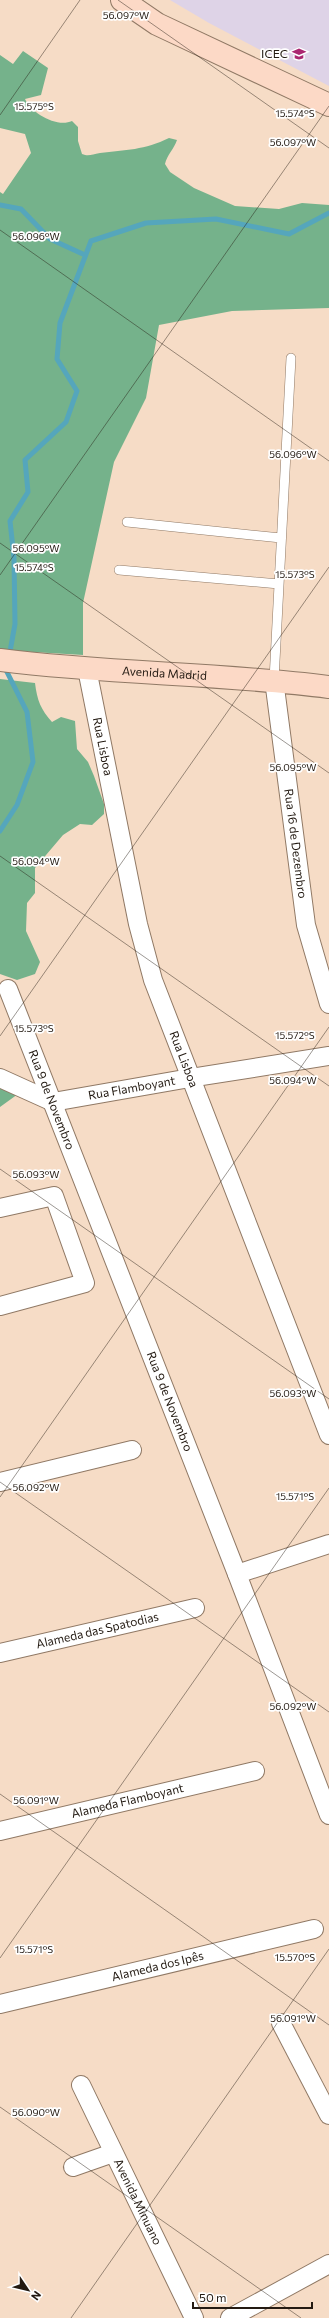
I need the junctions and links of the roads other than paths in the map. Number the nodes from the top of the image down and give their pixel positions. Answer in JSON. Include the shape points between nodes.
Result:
{"nodes":[{"id":1,"x":122,"y":0,"type":"edge"},
{"id":2,"x":329,"y":105,"type":"edge"},
{"id":3,"x":291,"y":358,"type":"dead end"},
{"id":4,"x":127,"y":522,"type":"dead end"},
{"id":5,"x":281,"y":538,"type":"junction"},
{"id":6,"x":119,"y":570,"type":"dead end"},
{"id":7,"x":278,"y":584,"type":"junction"},
{"id":8,"x":0,"y":660,"type":"edge"},
{"id":9,"x":87,"y":669,"type":"junction"},
{"id":10,"x":274,"y":680,"type":"junction"},
{"id":11,"x":329,"y":687,"type":"edge"},
{"id":12,"x":8,"y":989,"type":"dead end"},
{"id":13,"x":329,"y":1004,"type":"edge"},
{"id":14,"x":329,"y":1056,"type":"edge"},
{"id":15,"x":0,"y":1078,"type":"edge"},
{"id":16,"x":190,"y":1078,"type":"junction"},
{"id":17,"x":53,"y":1102,"type":"junction"},
{"id":18,"x":0,"y":1208,"type":"edge"},
{"id":19,"x":0,"y":1306,"type":"edge"},
{"id":20,"x":329,"y":1435,"type":"edge"},
{"id":21,"x":132,"y":1450,"type":"dead end"},
{"id":22,"x":0,"y":1482,"type":"edge"},
{"id":23,"x":329,"y":1544,"type":"edge"},
{"id":24,"x":238,"y":1574,"type":"junction"},
{"id":25,"x":195,"y":1608,"type":"dead end"},
{"id":26,"x":0,"y":1653,"type":"edge"},
{"id":27,"x":255,"y":1771,"type":"dead end"},
{"id":28,"x":329,"y":1815,"type":"edge"},
{"id":29,"x":0,"y":1831,"type":"edge"},
{"id":30,"x":314,"y":1928,"type":"dead end"},
{"id":31,"x":0,"y":2004,"type":"edge"},
{"id":32,"x":282,"y":2023,"type":"dead end"},
{"id":33,"x":81,"y":2085,"type":"dead end"},
{"id":34,"x":329,"y":2115,"type":"edge"},
{"id":35,"x":113,"y":2153,"type":"junction"},
{"id":36,"x":74,"y":2167,"type":"dead end"},
{"id":37,"x":329,"y":2264,"type":"edge"},
{"id":38,"x":194,"y":2318,"type":"edge"},
{"id":39,"x":230,"y":2318,"type":"edge"}],
"edges":[{"from":1,"to":2,"type":"street","via":[[157,24]]},
{"from":3,"to":5,"type":"lane"},
{"from":4,"to":5,"type":"lane"},
{"from":5,"to":7,"type":"lane"},
{"from":6,"to":7,"type":"lane"},
{"from":7,"to":10,"type":"lane"},
{"from":8,"to":9,"type":"street","name":"Avenida Madrid"},
{"from":9,"to":10,"type":"street","name":"Avenida Madrid"},
{"from":9,"to":16,"type":"street","name":"Rua Lisboa","via":[[138,924],[153,980]]},
{"from":10,"to":11,"type":"street","name":"Avenida Madrid"},
{"from":10,"to":13,"type":"street","name":"Rua 16 de Dezembro","via":[[306,925]]},
{"from":12,"to":17,"type":"street","name":"Rua 9 de Novembro"},
{"from":14,"to":16,"type":"street","name":"Rua Flamboyant"},
{"from":15,"to":17,"type":"street"},
{"from":16,"to":17,"type":"street","name":"Rua Flamboyant"},
{"from":16,"to":20,"type":"street","name":"Rua Lisboa"},
{"from":17,"to":24,"type":"street","name":"Rua 9 de Novembro"},
{"from":18,"to":19,"type":"street","via":[[54,1196],[84,1283]]},
{"from":21,"to":22,"type":"street"},
{"from":23,"to":24,"type":"street"},
{"from":24,"to":28,"type":"street","name":"Rua 9 de Novembro"},
{"from":25,"to":26,"type":"street","name":"Alameda das Spatodias"},
{"from":27,"to":29,"type":"street","name":"Alameda Flamboyant"},
{"from":30,"to":31,"type":"street","name":"Alameda dos Ipês"},
{"from":32,"to":34,"type":"street"},
{"from":33,"to":35,"type":"street","name":"Avenida Minuano"},
{"from":35,"to":36,"type":"street"},
{"from":35,"to":38,"type":"street","name":"Avenida Minuano"},
{"from":37,"to":39,"type":"street"}]}
